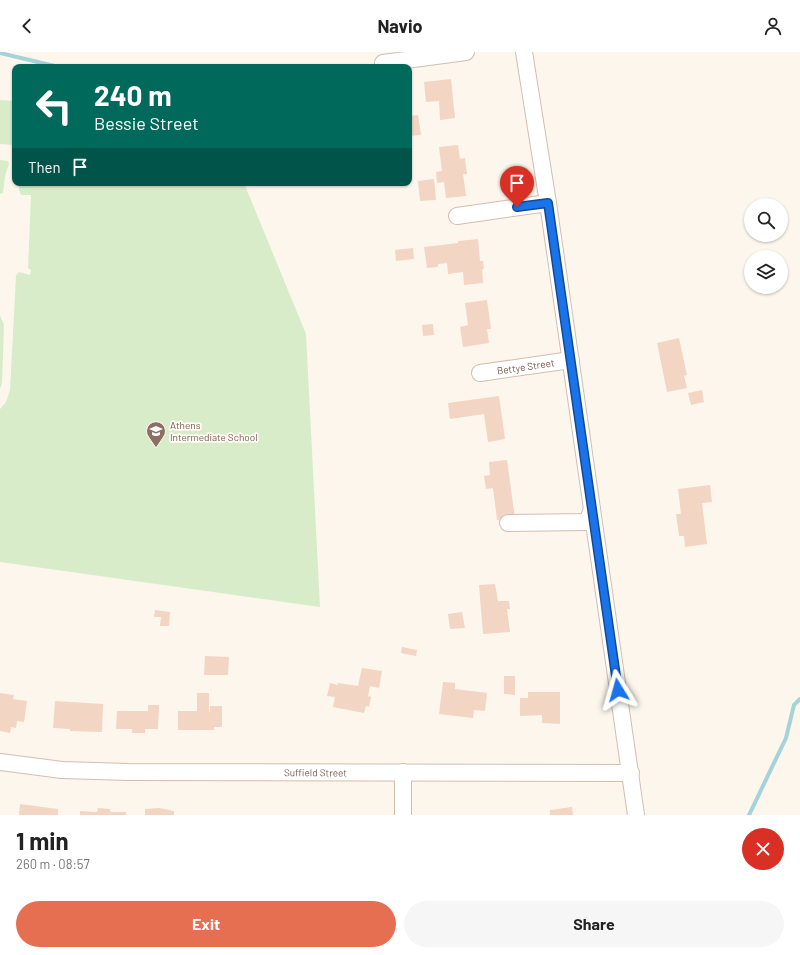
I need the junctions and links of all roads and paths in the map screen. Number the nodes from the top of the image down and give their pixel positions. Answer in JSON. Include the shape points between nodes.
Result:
{"nodes":[{"id":1,"x":466,"y":52,"type":"edge"},
{"id":2,"x":524,"y":52,"type":"edge"},
{"id":3,"x":383,"y":63,"type":"dead end"},
{"id":4,"x":548,"y":203,"type":"junction"},
{"id":5,"x":457,"y":216,"type":"dead end"},
{"id":6,"x":571,"y":360,"type":"junction"},
{"id":7,"x":480,"y":373,"type":"dead end"},
{"id":8,"x":592,"y":509,"type":"junction"},
{"id":9,"x":508,"y":523,"type":"dead end"},
{"id":10,"x":0,"y":762,"type":"edge"},
{"id":11,"x":403,"y":772,"type":"junction"},
{"id":12,"x":631,"y":773,"type":"junction"},
{"id":13,"x":403,"y":815,"type":"edge"},
{"id":14,"x":636,"y":815,"type":"edge"}],
"edges":[{"from":1,"to":3,"type":"street"},
{"from":2,"to":4,"type":"street"},
{"from":4,"to":5,"type":"street"},
{"from":4,"to":6,"type":"street"},
{"from":6,"to":7,"type":"street","name":"Bettye Street"},
{"from":6,"to":8,"type":"street"},
{"from":8,"to":9,"type":"street","via":[[587,522]]},
{"from":8,"to":12,"type":"street"},
{"from":10,"to":11,"type":"street","name":"Suffield Street","via":[[62,770],[128,772]]},
{"from":11,"to":12,"type":"street","name":"Suffield Street"},
{"from":11,"to":13,"type":"street"},
{"from":12,"to":14,"type":"street"}]}
